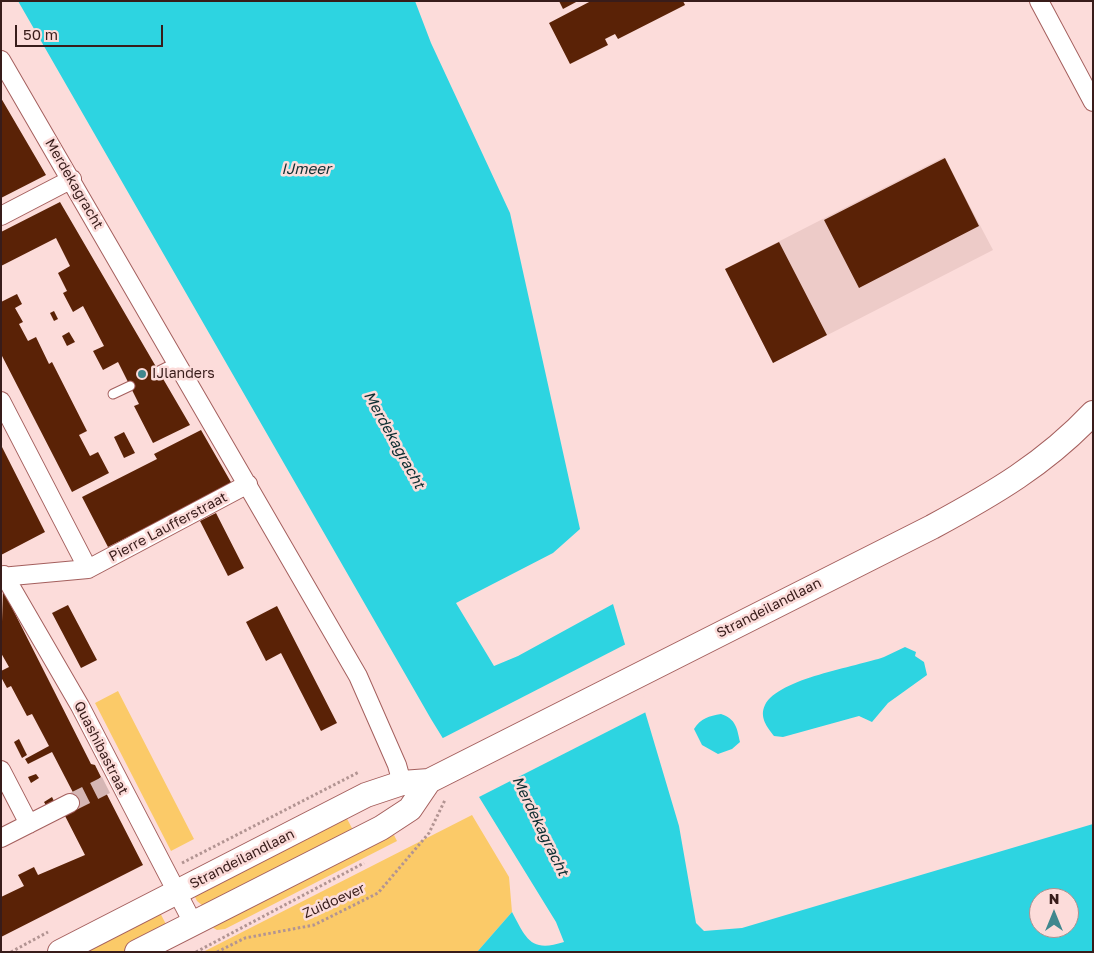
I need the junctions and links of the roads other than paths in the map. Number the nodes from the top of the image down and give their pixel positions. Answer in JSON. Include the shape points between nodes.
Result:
{"nodes":[{"id":1,"x":1039,"y":1,"type":"edge"},
{"id":2,"x":1,"y":60,"type":"edge"},
{"id":3,"x":1093,"y":102,"type":"edge"},
{"id":4,"x":72,"y":179,"type":"junction"},
{"id":5,"x":1,"y":216,"type":"edge"},
{"id":6,"x":178,"y":362,"type":"junction"},
{"id":7,"x":159,"y":371,"type":"dead end"},
{"id":8,"x":130,"y":386,"type":"dead end"},
{"id":9,"x":113,"y":394,"type":"dead end"},
{"id":10,"x":1,"y":400,"type":"edge"},
{"id":11,"x":1093,"y":412,"type":"edge"},
{"id":12,"x":248,"y":484,"type":"junction"},
{"id":13,"x":88,"y":569,"type":"junction"},
{"id":14,"x":3,"y":576,"type":"edge"},
{"id":15,"x":1,"y":770,"type":"edge"},
{"id":16,"x":429,"y":781,"type":"junction"},
{"id":17,"x":402,"y":783,"type":"junction"},
{"id":18,"x":70,"y":802,"type":"tunnel mouth"},
{"id":19,"x":29,"y":824,"type":"junction"},
{"id":20,"x":1,"y":838,"type":"edge"},
{"id":21,"x":177,"y":892,"type":"junction"},
{"id":22,"x":193,"y":924,"type":"junction"},
{"id":23,"x":60,"y":952,"type":"edge"},
{"id":24,"x":137,"y":952,"type":"edge"}],
"edges":[{"from":1,"to":3,"type":"street"},
{"from":2,"to":4,"type":"street","name":"Merdekagracht"},
{"from":4,"to":5,"type":"street"},
{"from":4,"to":6,"type":"street","name":"Merdekagracht"},
{"from":6,"to":7,"type":"lane"},
{"from":6,"to":12,"type":"street","name":"Merdekagracht"},
{"from":8,"to":9,"type":"lane"},
{"from":10,"to":13,"type":"street"},
{"from":11,"to":16,"type":"street","name":"Strandeilandlaan","via":[[1070,438],[993,494]]},
{"from":12,"to":13,"type":"street","name":"Pierre Laufferstraat"},
{"from":12,"to":17,"type":"street","name":"Merdekagracht","via":[[305,589],[358,676]]},
{"from":13,"to":14,"type":"street"},
{"from":14,"to":21,"type":"street","name":"Quashibastraat","via":[[80,706],[112,782]]},
{"from":15,"to":19,"type":"street"},
{"from":16,"to":17,"type":"street","name":"Strandeilandlaan"},
{"from":16,"to":22,"type":"street","via":[[410,809],[392,822]]},
{"from":17,"to":21,"type":"street","name":"Strandeilandlaan","via":[[366,795]]},
{"from":18,"to":19,"type":"street"},
{"from":19,"to":20,"type":"street"},
{"from":21,"to":22,"type":"street","name":"Quashibastraat"},
{"from":21,"to":23,"type":"street","name":"Strandeilandlaan"},
{"from":22,"to":24,"type":"street"}]}
